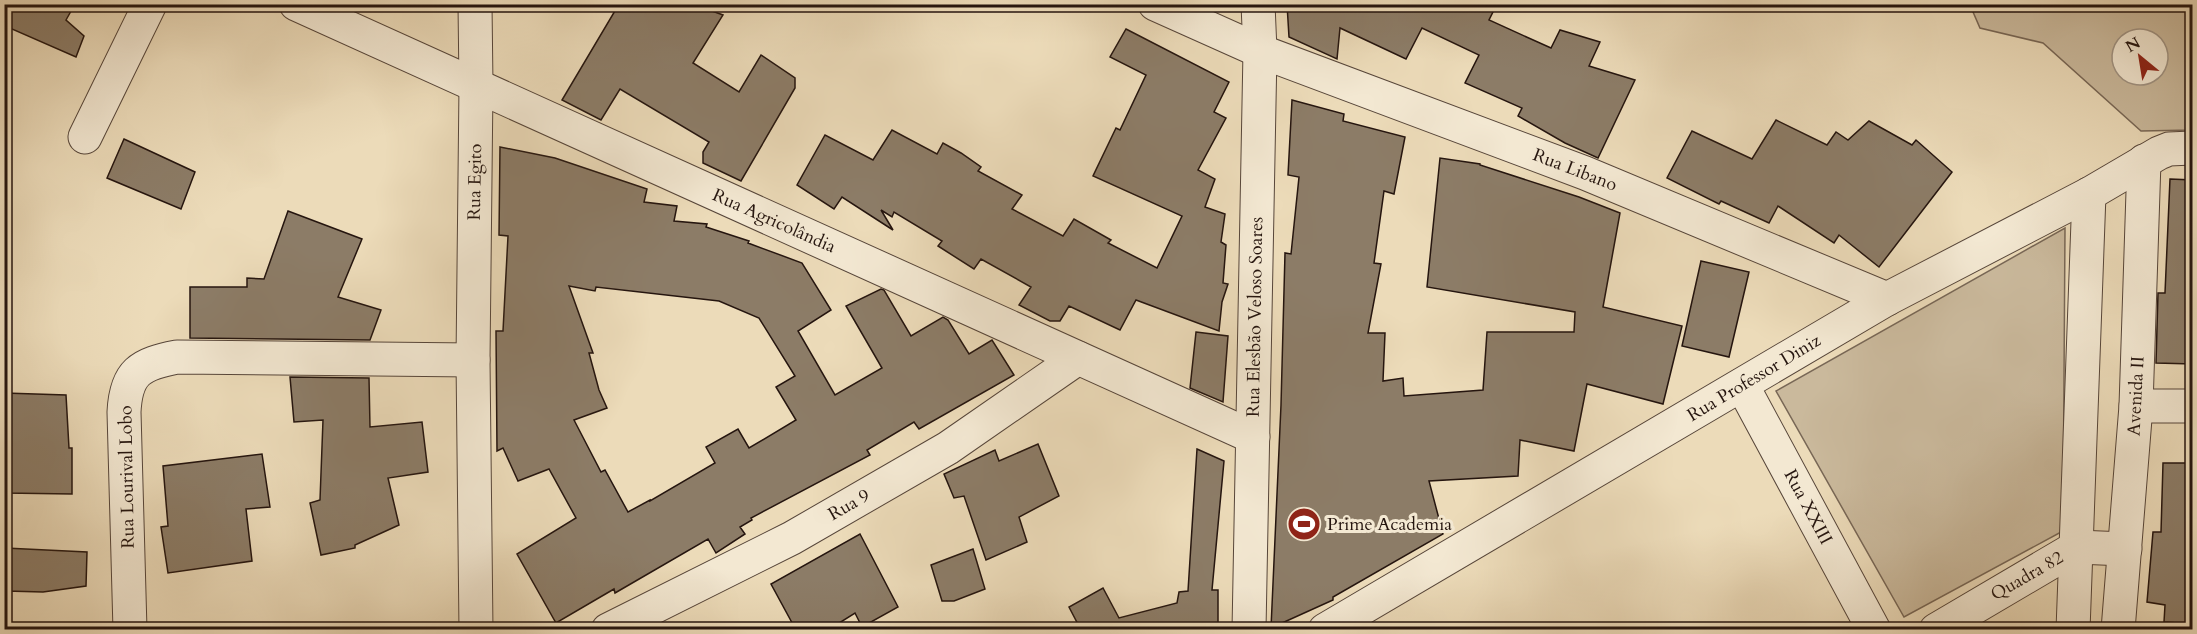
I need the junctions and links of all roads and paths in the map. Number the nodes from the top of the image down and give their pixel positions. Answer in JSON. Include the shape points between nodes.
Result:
{"nodes":[{"id":1,"x":150,"y":4,"type":"edge"},
{"id":2,"x":296,"y":4,"type":"edge"},
{"id":3,"x":475,"y":4,"type":"edge"},
{"id":4,"x":1155,"y":4,"type":"edge"},
{"id":5,"x":1258,"y":4,"type":"edge"},
{"id":6,"x":1260,"y":51,"type":"junction"},
{"id":7,"x":476,"y":86,"type":"junction"},
{"id":8,"x":85,"y":137,"type":"dead end"},
{"id":9,"x":2193,"y":148,"type":"edge"},
{"id":10,"x":2144,"y":161,"type":"junction"},
{"id":11,"x":2089,"y":194,"type":"junction"},
{"id":12,"x":1887,"y":299,"type":"junction"},
{"id":13,"x":1078,"y":358,"type":"junction"},
{"id":14,"x":473,"y":360,"type":"junction"},
{"id":15,"x":1742,"y":385,"type":"junction"},
{"id":16,"x":2136,"y":406,"type":"junction"},
{"id":17,"x":2193,"y":406,"type":"edge"},
{"id":18,"x":1253,"y":437,"type":"junction"},
{"id":19,"x":2077,"y":547,"type":"junction"},
{"id":20,"x":2125,"y":549,"type":"junction"},
{"id":21,"x":130,"y":630,"type":"edge"},
{"id":22,"x":476,"y":630,"type":"edge"},
{"id":23,"x":608,"y":630,"type":"edge"},
{"id":24,"x":1249,"y":630,"type":"edge"},
{"id":25,"x":1325,"y":630,"type":"edge"},
{"id":26,"x":1874,"y":630,"type":"edge"},
{"id":27,"x":1936,"y":630,"type":"edge"},
{"id":28,"x":2073,"y":630,"type":"edge"},
{"id":29,"x":2118,"y":630,"type":"edge"}],
"edges":[{"from":1,"to":8,"type":"street"},
{"from":2,"to":7,"type":"street","name":"Rua Agricolândia"},
{"from":3,"to":7,"type":"street","name":"Rua Egito"},
{"from":4,"to":6,"type":"street","name":"Rua Libano"},
{"from":5,"to":6,"type":"street","name":"Rua Elesbão Veloso Soares"},
{"from":6,"to":12,"type":"street","name":"Rua Libano","via":[[1585,173]]},
{"from":6,"to":18,"type":"street","name":"Rua Elesbão Veloso Soares"},
{"from":7,"to":13,"type":"street","name":"Rua Agricolândia"},
{"from":7,"to":14,"type":"street","name":"Rua Egito"},
{"from":9,"to":10,"type":"street","name":"Rua Professor Diniz","via":[[2169,149]]},
{"from":10,"to":11,"type":"street","name":"Rua Professor Diniz"},
{"from":10,"to":16,"type":"street","name":"Avenida II"},
{"from":11,"to":12,"type":"street","name":"Rua Professor Diniz"},
{"from":11,"to":19,"type":"street"},
{"from":12,"to":15,"type":"street","name":"Rua Professor Diniz"},
{"from":13,"to":18,"type":"street","name":"Rua Agricolândia"},
{"from":13,"to":23,"type":"street","name":"Rua 9","via":[[948,448],[792,538]]},
{"from":14,"to":21,"type":"street","name":"Rua Lourival Lobo","via":[[177,357],[151,362],[136,372],[125,396]]},
{"from":14,"to":22,"type":"street","name":"Rua Egito"},
{"from":15,"to":25,"type":"street","name":"Rua Professor Diniz"},
{"from":15,"to":26,"type":"street","name":"Rua XXIII"},
{"from":16,"to":17,"type":"street"},
{"from":16,"to":20,"type":"street","name":"Avenida II"},
{"from":18,"to":24,"type":"street","name":"Rua Elesbão Veloso Soares"},
{"from":19,"to":20,"type":"street","name":"Quadra 82"},
{"from":19,"to":27,"type":"street","name":"Quadra 82"},
{"from":19,"to":28,"type":"street"},
{"from":20,"to":29,"type":"street","name":"Avenida II"}]}
